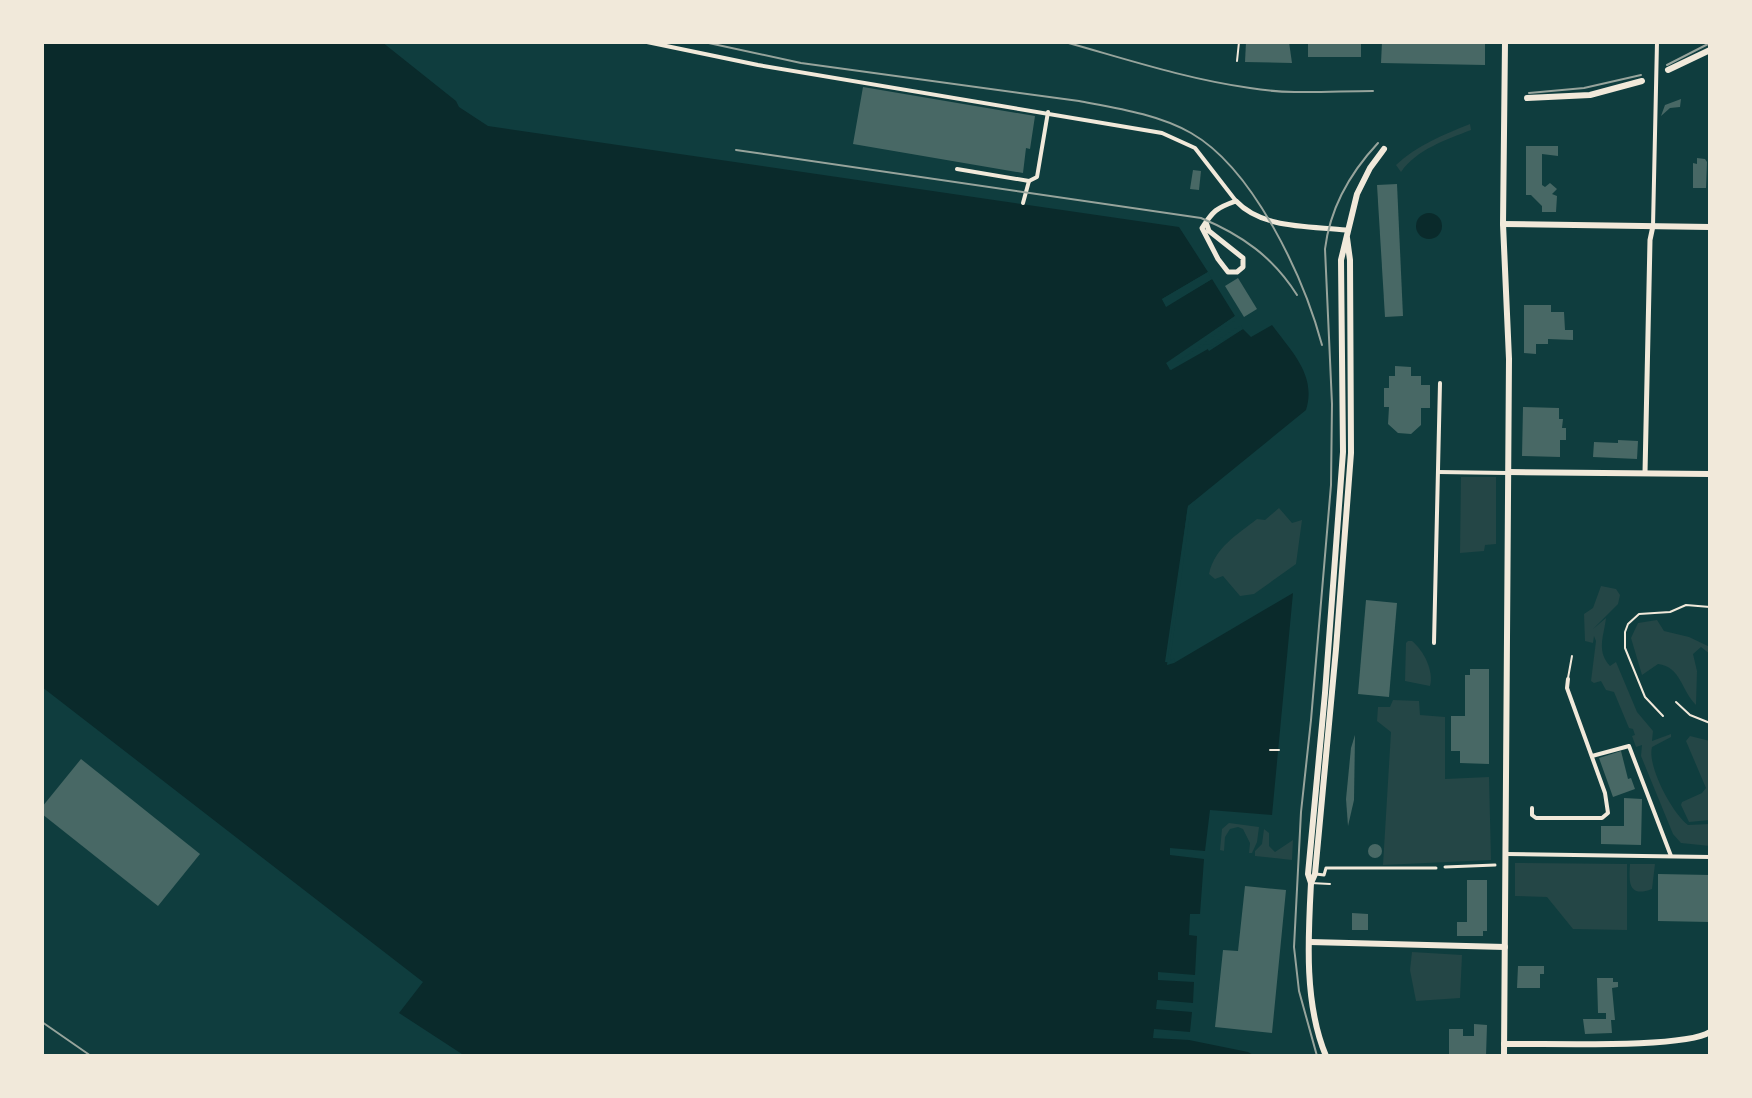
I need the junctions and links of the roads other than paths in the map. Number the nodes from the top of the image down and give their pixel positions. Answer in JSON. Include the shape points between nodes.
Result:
{"nodes":[{"id":1,"x":647,"y":42,"type":"edge"},
{"id":2,"x":1239,"y":42,"type":"edge"},
{"id":3,"x":1505,"y":42,"type":"edge"},
{"id":4,"x":1657,"y":42,"type":"edge"},
{"id":5,"x":1710,"y":50,"type":"edge"},
{"id":6,"x":1237,"y":61,"type":"dead end"},
{"id":7,"x":1668,"y":70,"type":"dead end"},
{"id":8,"x":1642,"y":81,"type":"dead end"},
{"id":9,"x":1527,"y":98,"type":"dead end"},
{"id":10,"x":1048,"y":112,"type":"junction"},
{"id":11,"x":1384,"y":149,"type":"dead end"},
{"id":12,"x":957,"y":169,"type":"dead end"},
{"id":13,"x":1029,"y":181,"type":"junction"},
{"id":14,"x":1236,"y":201,"type":"junction"},
{"id":15,"x":1023,"y":203,"type":"dead end"},
{"id":16,"x":1206,"y":222,"type":"junction"},
{"id":17,"x":1503,"y":224,"type":"junction"},
{"id":18,"x":1653,"y":226,"type":"junction"},
{"id":19,"x":1710,"y":227,"type":"edge"},
{"id":20,"x":1346,"y":230,"type":"junction"},
{"id":21,"x":1440,"y":383,"type":"dead end"},
{"id":22,"x":1438,"y":472,"type":"junction"},
{"id":23,"x":1509,"y":472,"type":"junction"},
{"id":24,"x":1645,"y":473,"type":"junction"},
{"id":25,"x":1710,"y":474,"type":"edge"},
{"id":26,"x":1710,"y":607,"type":"edge"},
{"id":27,"x":1434,"y":643,"type":"dead end"},
{"id":28,"x":1572,"y":656,"type":"dead end"},
{"id":29,"x":1568,"y":679,"type":"joint"},
{"id":30,"x":1676,"y":702,"type":"dead end"},
{"id":31,"x":1663,"y":716,"type":"dead end"},
{"id":32,"x":1710,"y":723,"type":"edge"},
{"id":33,"x":1592,"y":756,"type":"junction"},
{"id":34,"x":1532,"y":808,"type":"dead end"},
{"id":35,"x":1506,"y":854,"type":"junction"},
{"id":36,"x":1671,"y":856,"type":"junction"},
{"id":37,"x":1710,"y":857,"type":"edge"},
{"id":38,"x":1495,"y":865,"type":"dead end"},
{"id":39,"x":1445,"y":867,"type":"dead end"},
{"id":40,"x":1436,"y":868,"type":"dead end"},
{"id":41,"x":1311,"y":874,"type":"junction"},
{"id":42,"x":1311,"y":883,"type":"junction"},
{"id":43,"x":1330,"y":884,"type":"dead end"},
{"id":44,"x":1310,"y":942,"type":"junction"},
{"id":45,"x":1505,"y":947,"type":"junction"},
{"id":46,"x":1707,"y":1035,"type":"edge"},
{"id":47,"x":1504,"y":1044,"type":"junction"},
{"id":48,"x":1326,"y":1056,"type":"edge"},
{"id":49,"x":1504,"y":1056,"type":"edge"}],
"edges":[{"from":1,"to":10,"type":"street"},
{"from":2,"to":6,"type":"lane"},
{"from":3,"to":17,"type":"main road"},
{"from":4,"to":18,"type":"street"},
{"from":5,"to":7,"type":"main road"},
{"from":8,"to":9,"type":"main road","via":[[1590,95]]},
{"from":10,"to":13,"type":"street","via":[[1037,177]]},
{"from":10,"to":14,"type":"street","via":[[1183,140],[1201,153]]},
{"from":11,"to":20,"type":"main road","via":[[1361,183]]},
{"from":12,"to":13,"type":"street"},
{"from":13,"to":15,"type":"street"},
{"from":14,"to":16,"type":"street","via":[[1218,208]]},
{"from":14,"to":20,"type":"street","via":[[1267,220]]},
{"from":16,"to":16,"type":"street","via":[[1204,236],[1223,267],[1228,272],[1240,270],[1243,258],[1209,231]]},
{"from":17,"to":18,"type":"main road"},
{"from":17,"to":23,"type":"main road"},
{"from":18,"to":19,"type":"main road"},
{"from":18,"to":24,"type":"street"},
{"from":20,"to":41,"type":"main road","via":[[1341,260],[1343,452]]},
{"from":21,"to":22,"type":"street"},
{"from":22,"to":23,"type":"street"},
{"from":22,"to":27,"type":"street"},
{"from":23,"to":24,"type":"main road"},
{"from":23,"to":35,"type":"main road"},
{"from":24,"to":25,"type":"main road"},
{"from":26,"to":31,"type":"lane","via":[[1686,605],[1639,614],[1628,624],[1625,648],[1645,697]]},
{"from":28,"to":29,"type":"lane"},
{"from":29,"to":33,"type":"street"},
{"from":30,"to":32,"type":"lane"},
{"from":33,"to":34,"type":"street","via":[[1609,805],[1607,815],[1536,818]]},
{"from":33,"to":36,"type":"street","via":[[1629,746]]},
{"from":35,"to":36,"type":"street"},
{"from":35,"to":45,"type":"main road"},
{"from":36,"to":37,"type":"street"},
{"from":38,"to":39,"type":"street"},
{"from":40,"to":41,"type":"street","via":[[1326,868],[1324,875]]},
{"from":41,"to":42,"type":"main road"},
{"from":42,"to":43,"type":"lane"},
{"from":42,"to":44,"type":"main road"},
{"from":44,"to":45,"type":"main road"},
{"from":44,"to":48,"type":"main road","via":[[1312,993]]},
{"from":45,"to":47,"type":"main road"},
{"from":46,"to":47,"type":"main road"},
{"from":47,"to":49,"type":"main road"}]}
